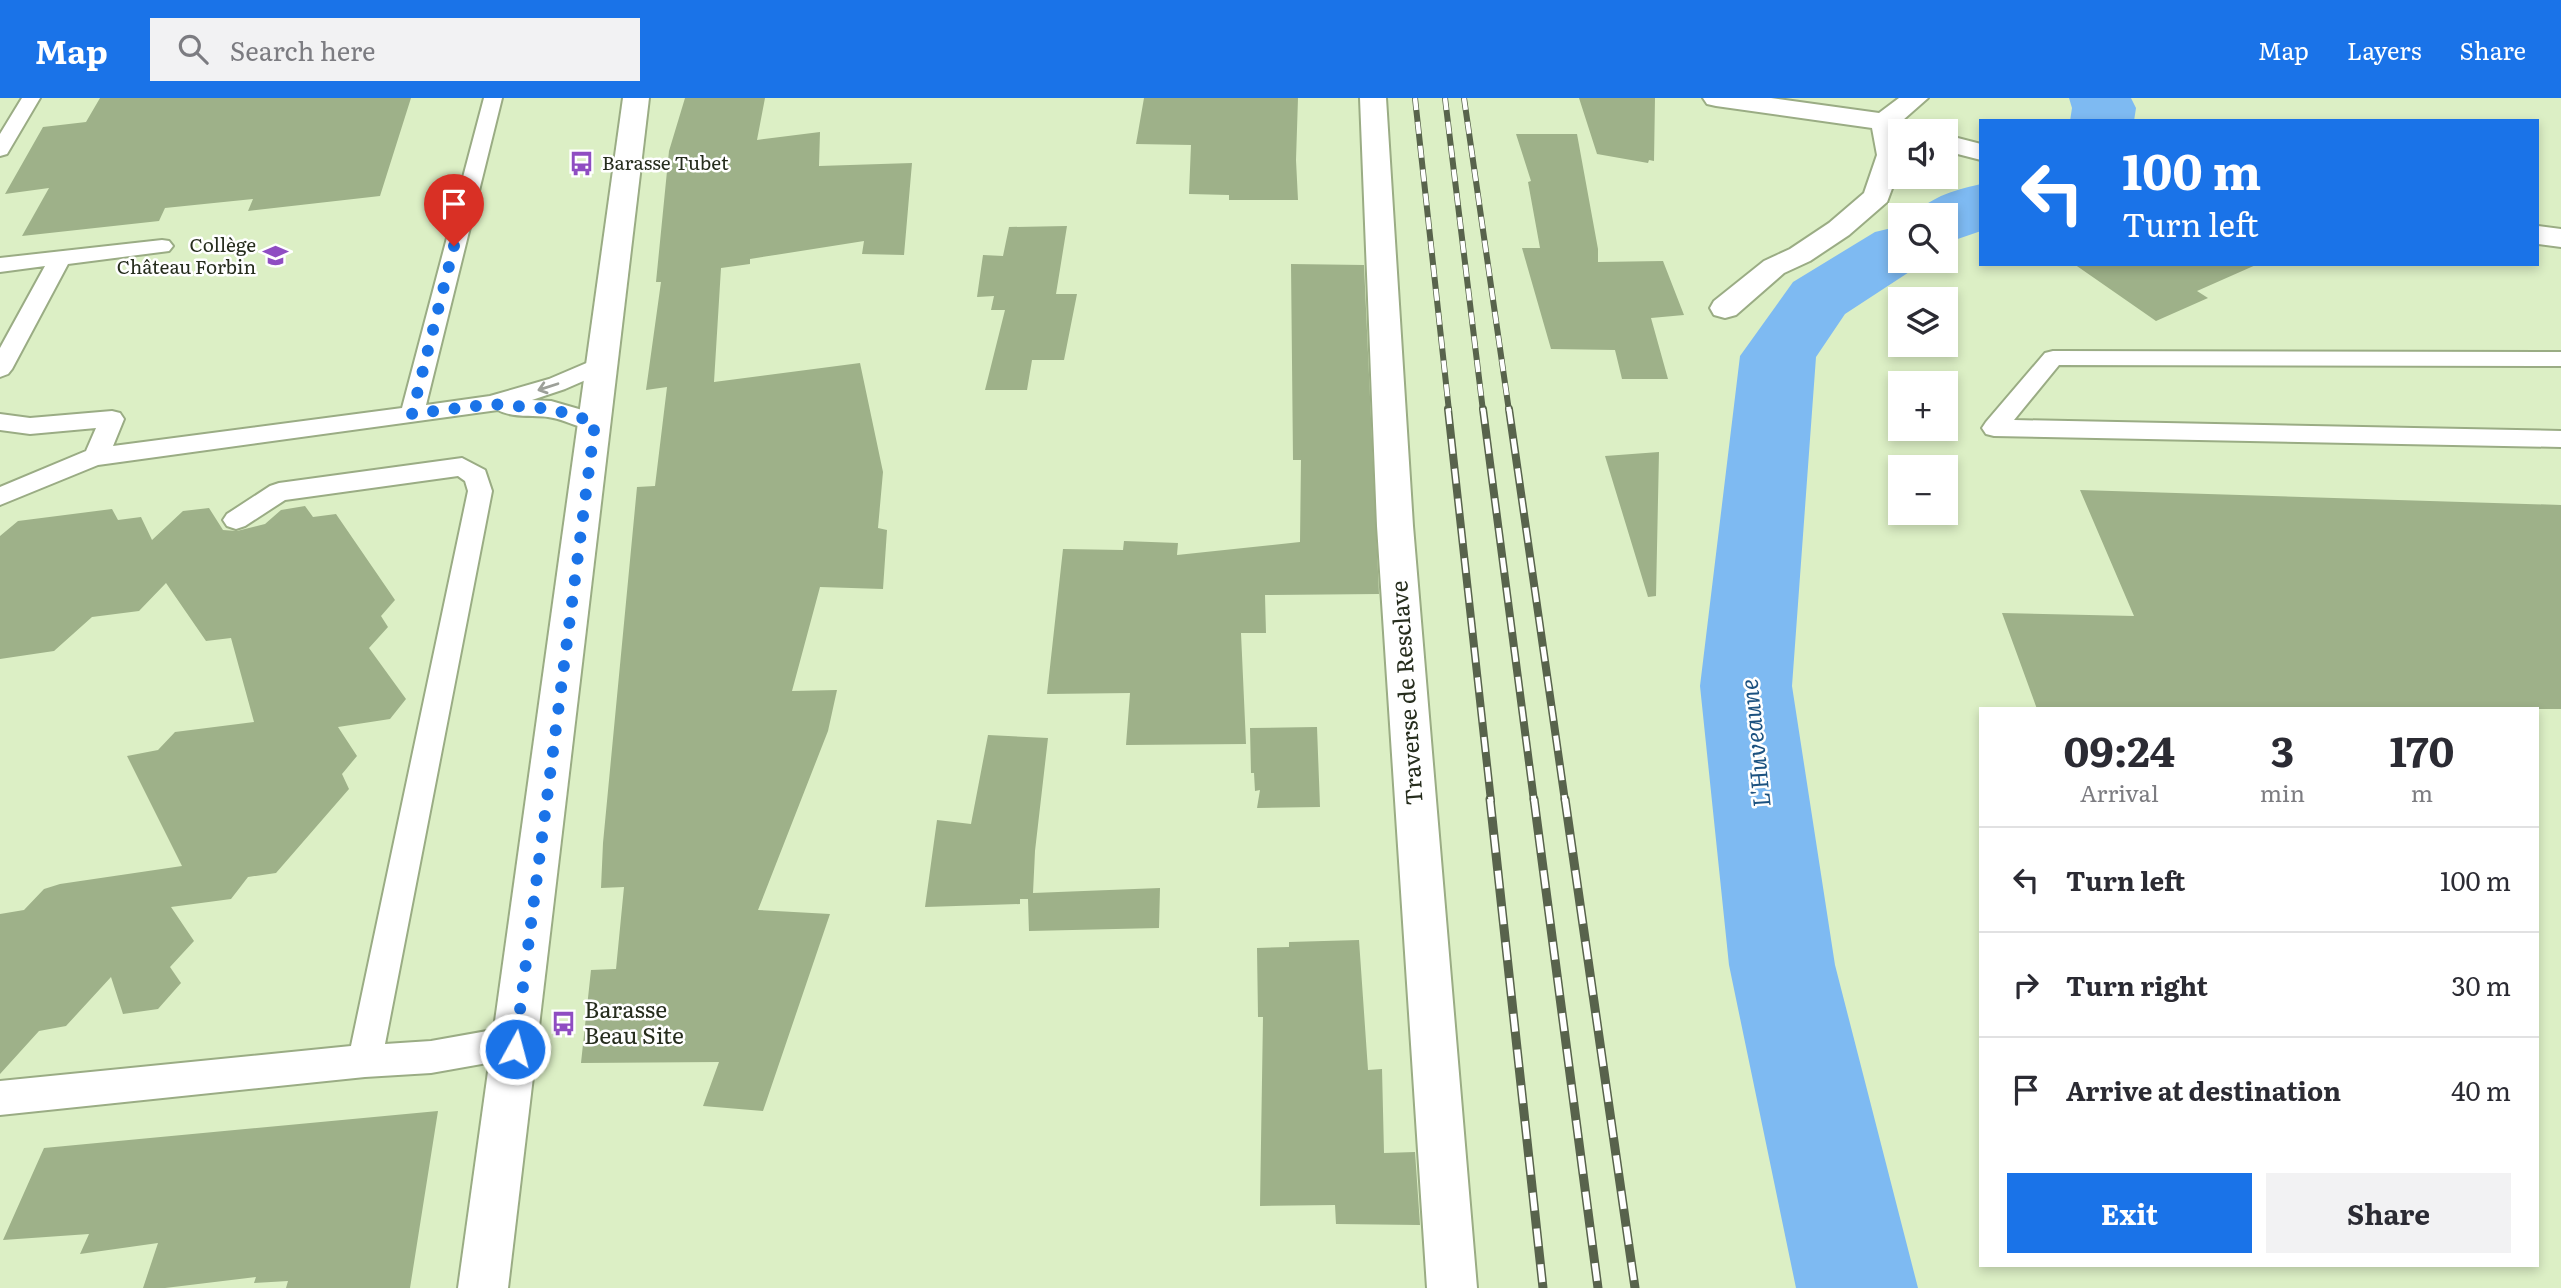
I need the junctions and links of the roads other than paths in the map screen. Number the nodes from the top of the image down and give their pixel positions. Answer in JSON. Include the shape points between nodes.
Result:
{"nodes":[{"id":1,"x":31,"y":98,"type":"edge"},
{"id":2,"x":493,"y":98,"type":"edge"},
{"id":3,"x":636,"y":98,"type":"edge"},
{"id":4,"x":1373,"y":98,"type":"edge"},
{"id":5,"x":1716,"y":98,"type":"edge"},
{"id":6,"x":1915,"y":98,"type":"edge"},
{"id":7,"x":1902,"y":119,"type":"edge"},
{"id":8,"x":1888,"y":126,"type":"edge"},
{"id":9,"x":1958,"y":146,"type":"edge"},
{"id":10,"x":0,"y":150,"type":"edge"},
{"id":11,"x":1979,"y":151,"type":"edge"},
{"id":12,"x":1888,"y":164,"type":"edge"},
{"id":13,"x":2539,"y":235,"type":"edge"},
{"id":14,"x":2561,"y":238,"type":"edge"},
{"id":15,"x":162,"y":246,"type":"dead end"},
{"id":16,"x":60,"y":258,"type":"junction"},
{"id":17,"x":0,"y":265,"type":"edge"},
{"id":18,"x":1725,"y":308,"type":"dead end"},
{"id":19,"x":2561,"y":359,"type":"edge"},
{"id":20,"x":603,"y":364,"type":"junction"},
{"id":21,"x":0,"y":369,"type":"edge"},
{"id":22,"x":491,"y":404,"type":"junction"},
{"id":23,"x":412,"y":414,"type":"junction"},
{"id":24,"x":0,"y":422,"type":"edge"},
{"id":25,"x":595,"y":422,"type":"junction"},
{"id":26,"x":2561,"y":439,"type":"edge"},
{"id":27,"x":96,"y":457,"type":"junction"},
{"id":28,"x":0,"y":496,"type":"edge"},
{"id":29,"x":236,"y":520,"type":"dead end"},
{"id":30,"x":515,"y":1042,"type":"junction"},
{"id":31,"x":365,"y":1061,"type":"junction"},
{"id":32,"x":0,"y":1098,"type":"edge"},
{"id":33,"x":483,"y":1288,"type":"edge"},
{"id":34,"x":1452,"y":1288,"type":"edge"}],
"edges":[{"from":1,"to":10,"type":"lane"},
{"from":2,"to":23,"type":"lane"},
{"from":3,"to":20,"type":"street"},
{"from":4,"to":34,"type":"street","name":"Traverse de Resclave","via":[[1396,540]]},
{"from":5,"to":8,"type":"street"},
{"from":6,"to":7,"type":"street"},
{"from":9,"to":11,"type":"street"},
{"from":12,"to":18,"type":"street","via":[[1877,196],[1839,229],[1774,267]]},
{"from":13,"to":14,"type":"street"},
{"from":15,"to":16,"type":"lane"},
{"from":16,"to":17,"type":"lane"},
{"from":16,"to":21,"type":"lane"},
{"from":19,"to":26,"type":"lane","via":[[2053,358],[1994,428]]},
{"from":20,"to":22,"type":"lane","one_way":true},
{"from":20,"to":25,"type":"street"},
{"from":22,"to":23,"type":"lane"},
{"from":22,"to":25,"type":"lane","via":[[551,409]]},
{"from":23,"to":27,"type":"lane"},
{"from":24,"to":27,"type":"lane","via":[[30,426],[112,419]]},
{"from":25,"to":30,"type":"street"},
{"from":27,"to":28,"type":"lane"},
{"from":29,"to":31,"type":"lane","via":[[279,492],[462,467],[476,476],[480,491]]},
{"from":30,"to":31,"type":"lane","via":[[431,1057]]},
{"from":30,"to":33,"type":"street"},
{"from":31,"to":32,"type":"lane"}]}
